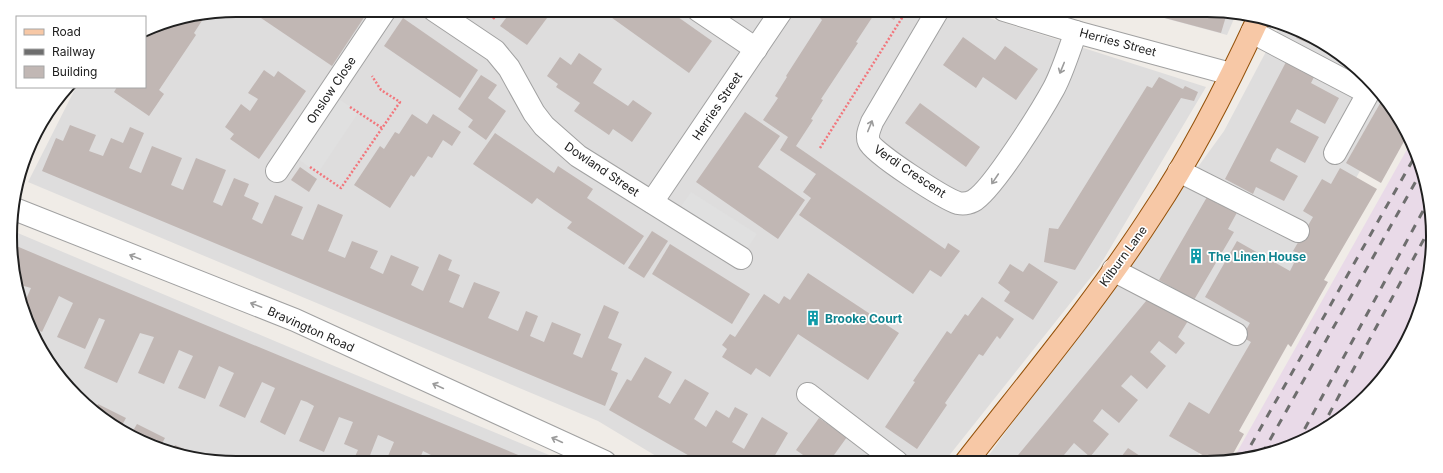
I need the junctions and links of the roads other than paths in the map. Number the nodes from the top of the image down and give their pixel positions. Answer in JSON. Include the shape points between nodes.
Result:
{"nodes":[{"id":1,"x":380,"y":17,"type":"edge"},
{"id":2,"x":444,"y":17,"type":"edge"},
{"id":3,"x":708,"y":17,"type":"edge"},
{"id":4,"x":777,"y":17,"type":"edge"},
{"id":5,"x":934,"y":17,"type":"edge"},
{"id":6,"x":1027,"y":17,"type":"edge"},
{"id":7,"x":1255,"y":25,"type":"edge"},
{"id":8,"x":1076,"y":32,"type":"junction"},
{"id":9,"x":756,"y":49,"type":"junction"},
{"id":10,"x":1231,"y":74,"type":"junction"},
{"id":11,"x":1370,"y":90,"type":"edge"},
{"id":12,"x":1334,"y":153,"type":"dead end"},
{"id":13,"x":277,"y":171,"type":"dead end"},
{"id":14,"x":1179,"y":171,"type":"junction"},
{"id":15,"x":652,"y":202,"type":"junction"},
{"id":16,"x":19,"y":211,"type":"edge"},
{"id":17,"x":1298,"y":231,"type":"dead end"},
{"id":18,"x":741,"y":258,"type":"dead end"},
{"id":19,"x":1113,"y":270,"type":"junction"},
{"id":20,"x":1236,"y":334,"type":"dead end"},
{"id":21,"x":808,"y":394,"type":"dead end"},
{"id":22,"x":592,"y":456,"type":"edge"},
{"id":23,"x":889,"y":456,"type":"edge"},
{"id":24,"x":971,"y":456,"type":"edge"}],
"edges":[{"from":1,"to":13,"type":"street","name":"Onslow Close"},
{"from":2,"to":15,"type":"street","name":"Dowland Street","via":[[495,51],[510,68],[534,114],[556,138],[578,156]]},
{"from":3,"to":9,"type":"street"},
{"from":4,"to":9,"type":"street","name":"Herries Street"},
{"from":8,"to":5,"type":"street","name":"Verdi Crescent","one_way":true,"via":[[1054,87],[990,186],[973,201],[964,204],[926,186],[868,142],[872,122]]},
{"from":6,"to":8,"type":"street","name":"Herries Street"},
{"from":7,"to":10,"type":"main road","name":"Kilburn Lane"},
{"from":7,"to":11,"type":"street","name":"Kilburn Lane"},
{"from":8,"to":10,"type":"street","name":"Herries Street"},
{"from":9,"to":15,"type":"street","name":"Herries Street"},
{"from":10,"to":14,"type":"main road","name":"Kilburn Lane"},
{"from":11,"to":12,"type":"street","name":"Kilburn Lane"},
{"from":14,"to":17,"type":"street"},
{"from":14,"to":19,"type":"main road","name":"Kilburn Lane","via":[[1153,214]]},
{"from":15,"to":18,"type":"street","name":"Dowland Street"},
{"from":22,"to":16,"type":"street","name":"Bravington Road","one_way":true,"via":[[295,320]]},
{"from":19,"to":20,"type":"street"},
{"from":19,"to":24,"type":"main road","name":"Kilburn Lane"},
{"from":21,"to":23,"type":"street"}]}
